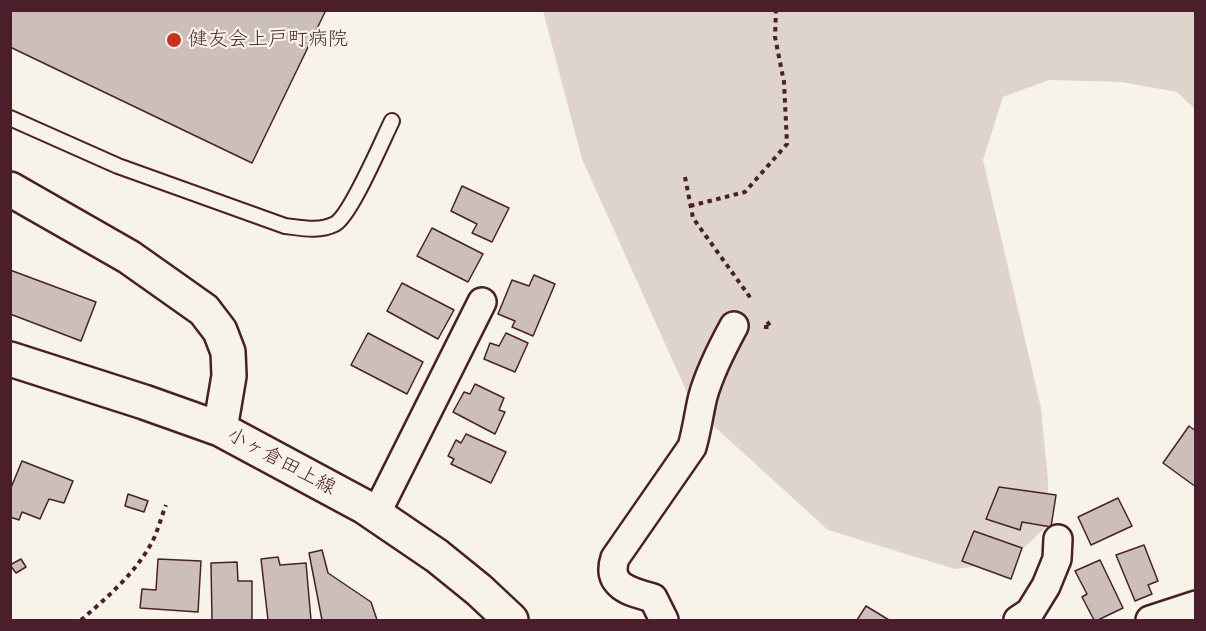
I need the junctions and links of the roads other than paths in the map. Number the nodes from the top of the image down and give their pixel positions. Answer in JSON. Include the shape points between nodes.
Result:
{"nodes":[{"id":1,"x":10,"y":118,"type":"edge"},
{"id":2,"x":392,"y":121,"type":"dead end"},
{"id":3,"x":10,"y":189,"type":"edge"},
{"id":4,"x":482,"y":302,"type":"dead end"},
{"id":5,"x":734,"y":326,"type":"road end"},
{"id":6,"x":10,"y":360,"type":"edge"},
{"id":7,"x":220,"y":429,"type":"junction"},
{"id":8,"x":376,"y":514,"type":"junction"},
{"id":9,"x":1058,"y":539,"type":"dead end"},
{"id":10,"x":1196,"y":605,"type":"edge"},
{"id":11,"x":1028,"y":618,"type":"edge"},
{"id":12,"x":512,"y":621,"type":"edge"},
{"id":13,"x":664,"y":621,"type":"edge"},
{"id":14,"x":1150,"y":621,"type":"edge"}],
"edges":[{"from":1,"to":2,"type":"lane","via":[[118,166],[285,226],[311,229],[338,223]]},
{"from":3,"to":7,"type":"main road","name":"小ヶ倉田上線","via":[[129,257],[204,310],[220,331],[228,352],[229,376]]},
{"from":4,"to":8,"type":"street"},
{"from":5,"to":13,"type":"street","via":[[703,396],[692,447],[615,558],[612,568],[614,579],[630,592],[653,598]]},
{"from":6,"to":7,"type":"main road"},
{"from":7,"to":8,"type":"main road","name":"小ヶ倉田上線"},
{"from":8,"to":12,"type":"main road","name":"小ヶ倉田上線","via":[[437,556]]},
{"from":9,"to":11,"type":"street","via":[[1057,559]]},
{"from":10,"to":14,"type":"street"}]}
